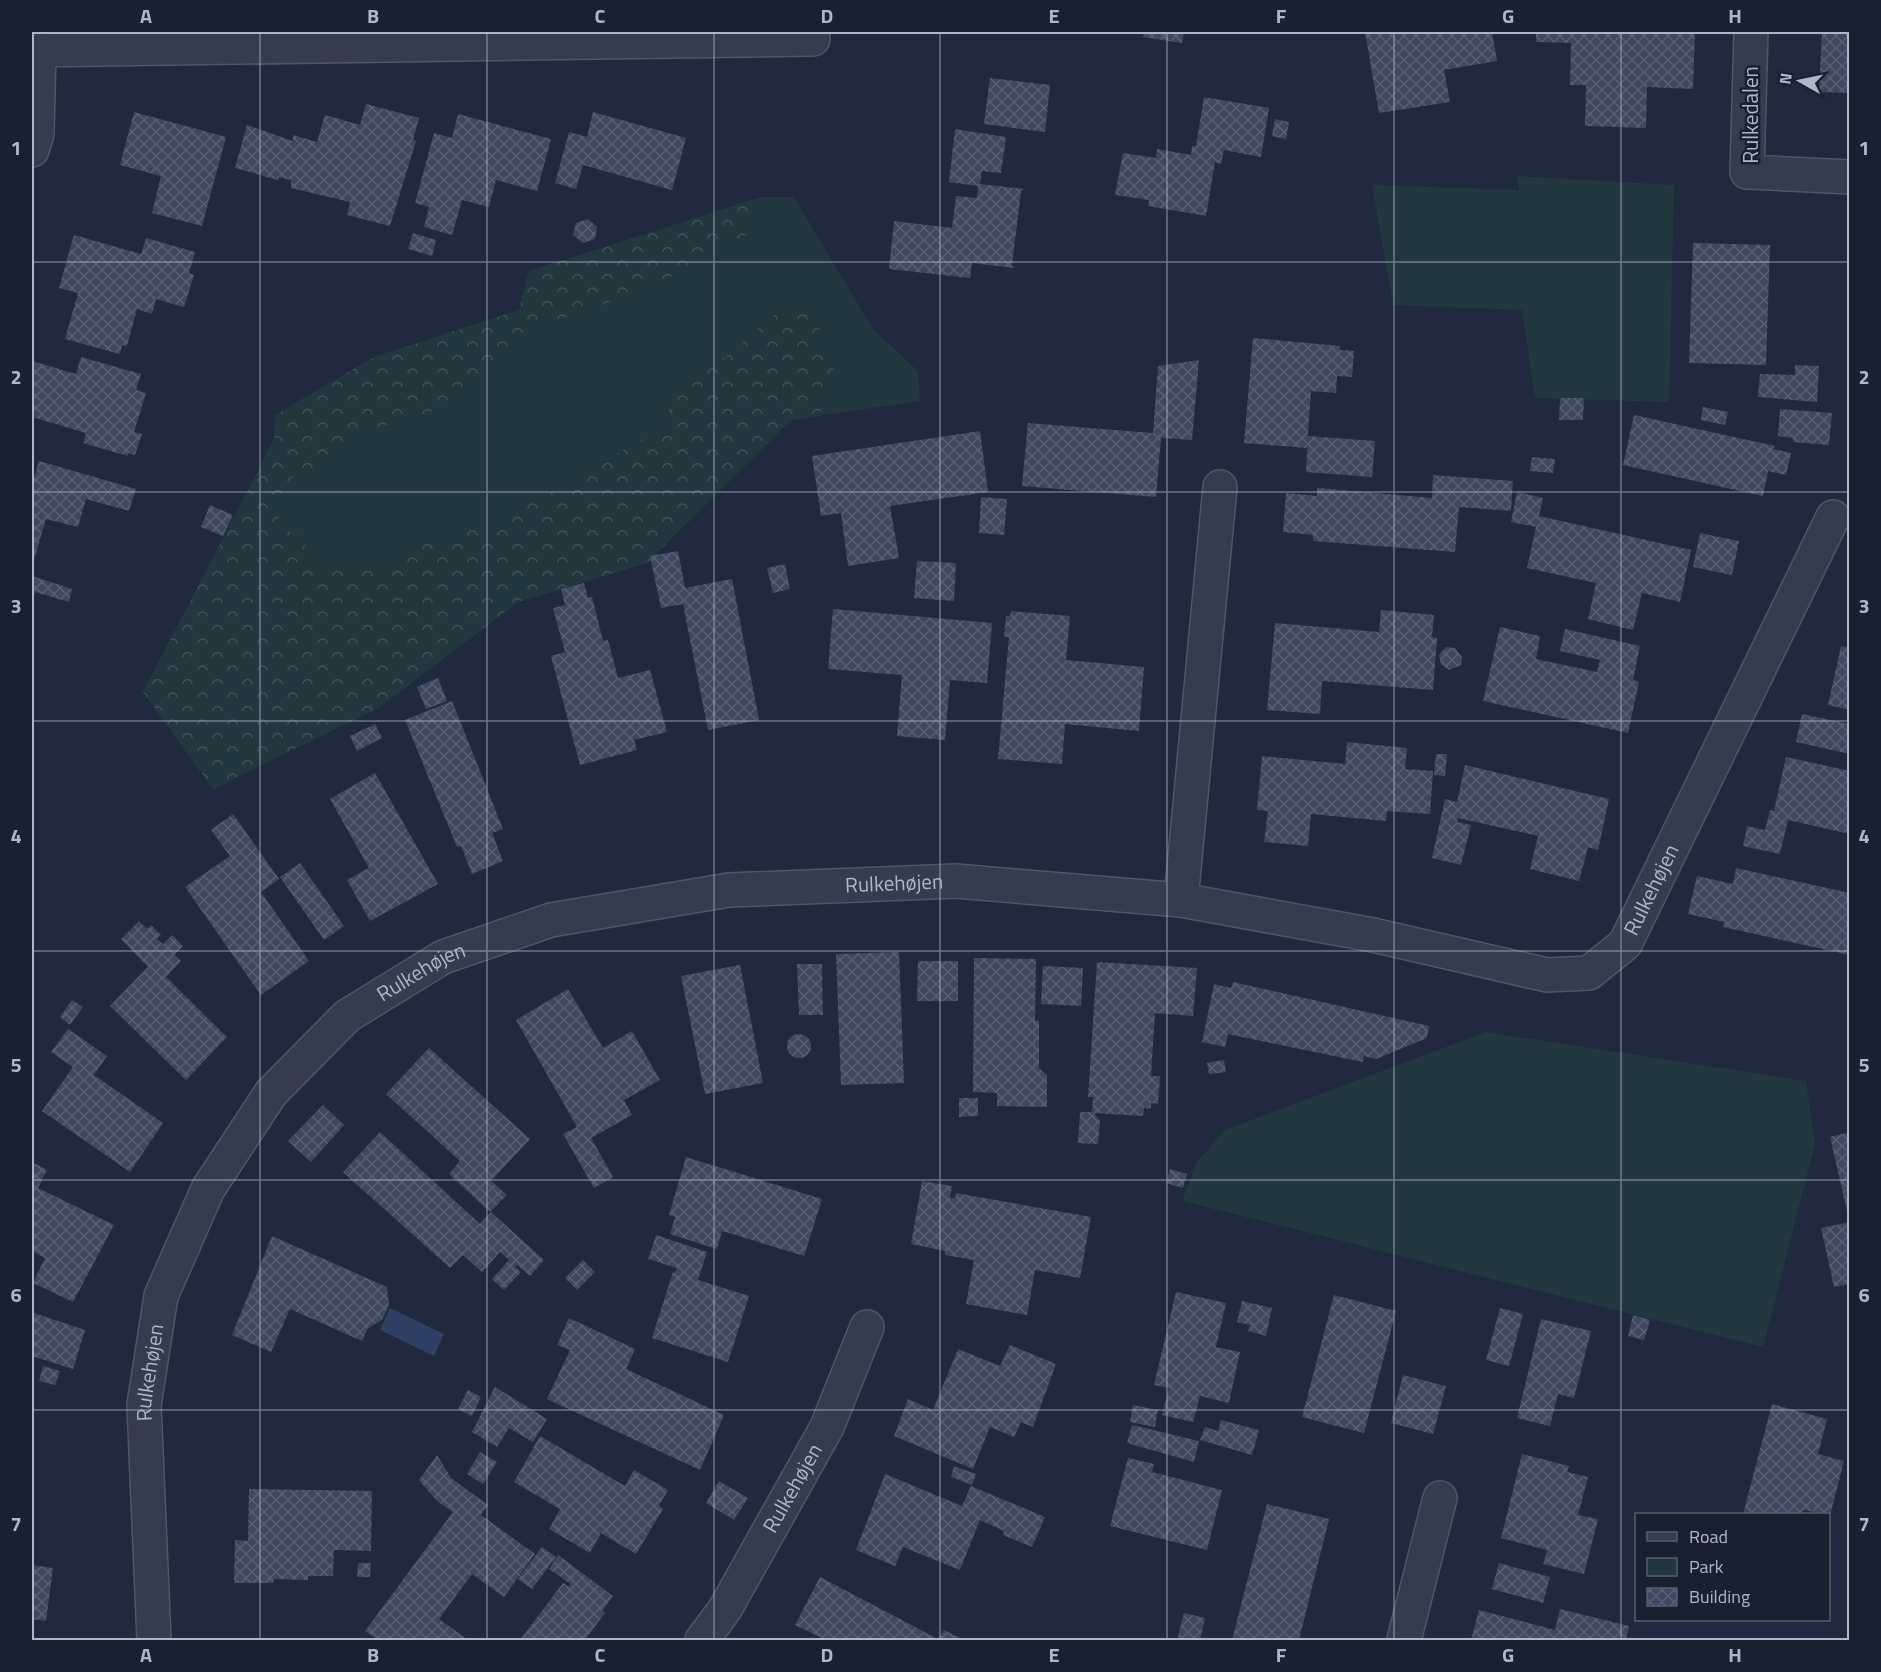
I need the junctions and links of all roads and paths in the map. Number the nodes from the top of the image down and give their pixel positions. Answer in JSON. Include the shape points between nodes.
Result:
{"nodes":[{"id":1,"x":1751,"y":32,"type":"edge"},
{"id":2,"x":813,"y":39,"type":"dead end"},
{"id":3,"x":35,"y":50,"type":"edge"},
{"id":4,"x":32,"y":150,"type":"edge"},
{"id":5,"x":1850,"y":177,"type":"edge"},
{"id":6,"x":1220,"y":487,"type":"dead end"},
{"id":7,"x":1833,"y":517,"type":"dead end"},
{"id":8,"x":1181,"y":900,"type":"junction"},
{"id":9,"x":867,"y":1327,"type":"dead end"},
{"id":10,"x":1440,"y":1498,"type":"dead end"},
{"id":11,"x":154,"y":1641,"type":"edge"},
{"id":12,"x":702,"y":1641,"type":"edge"},
{"id":13,"x":1404,"y":1641,"type":"edge"}],
"edges":[{"from":1,"to":5,"type":"street","name":"Rulkedalen","via":[[1748,172]]},
{"from":2,"to":3,"type":"street"},
{"from":3,"to":4,"type":"street","via":[[37,134]]},
{"from":6,"to":8,"type":"street"},
{"from":7,"to":8,"type":"street","name":"Rulkehøjen","via":[[1625,944],[1589,973],[1547,975],[1373,935]]},
{"from":8,"to":11,"type":"street","name":"Rulkehøjen","via":[[956,881],[729,890],[551,920],[443,957],[347,1016],[271,1093],[208,1189],[162,1296],[144,1405]]},
{"from":9,"to":12,"type":"street","name":"Rulkehøjen","via":[[827,1427],[725,1609]]},
{"from":10,"to":13,"type":"street"}]}
